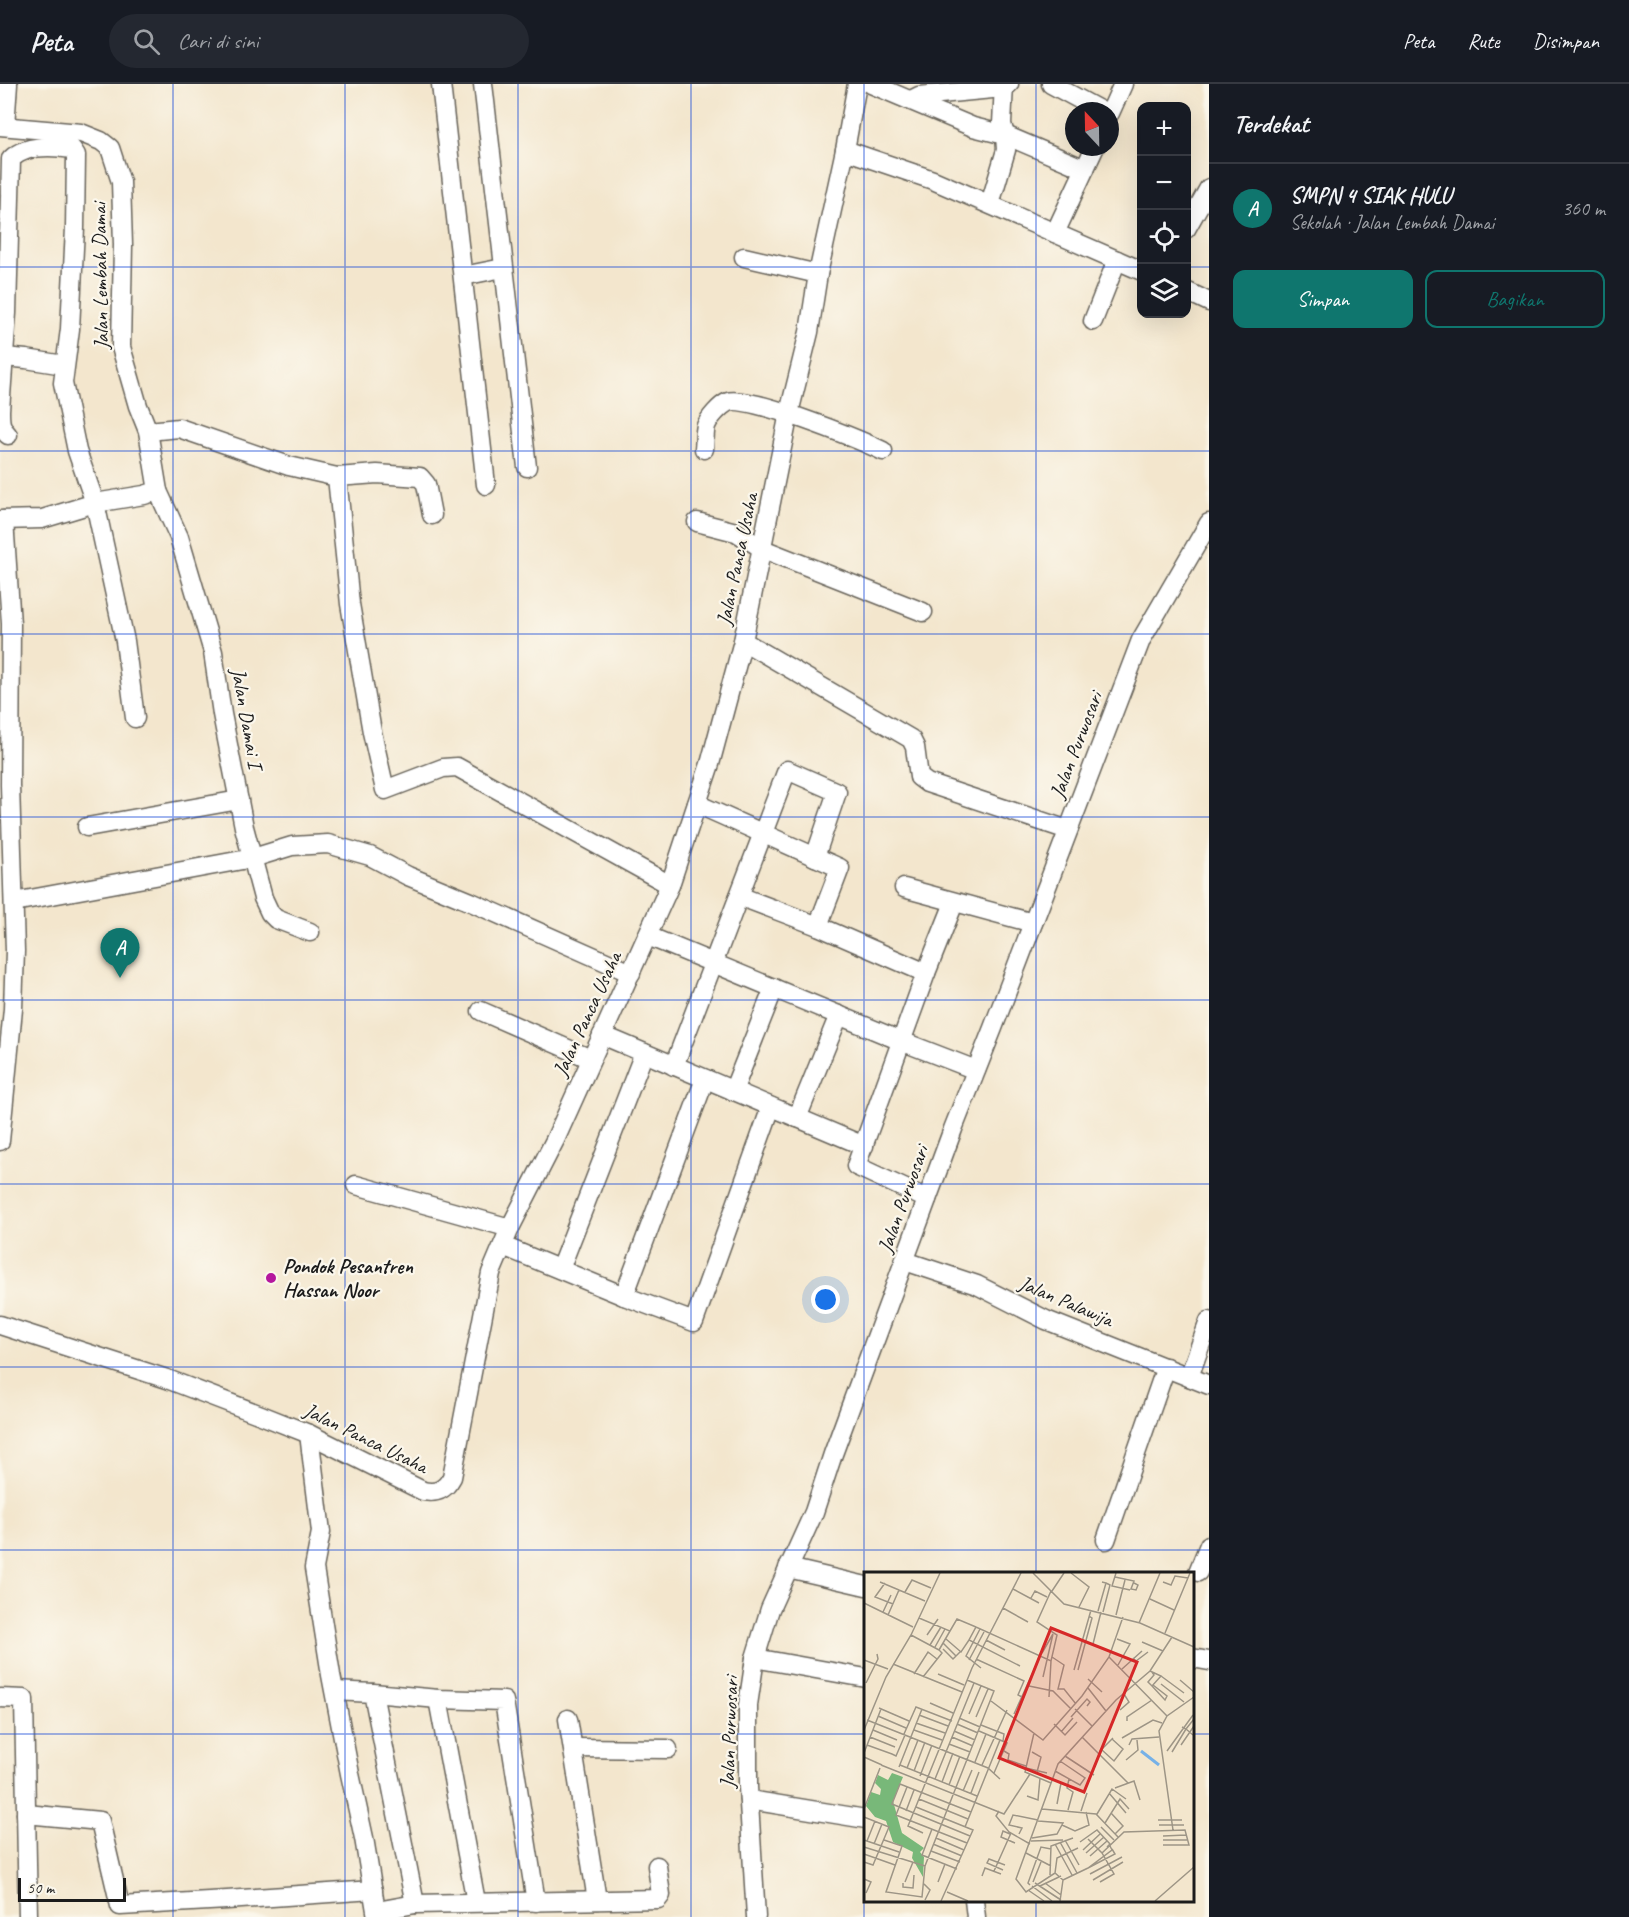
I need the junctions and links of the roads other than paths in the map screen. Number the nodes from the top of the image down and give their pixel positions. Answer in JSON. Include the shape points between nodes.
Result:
{"nodes":[{"id":1,"x":8,"y":84,"type":"edge"},
{"id":2,"x":441,"y":84,"type":"edge"},
{"id":3,"x":483,"y":84,"type":"edge"},
{"id":4,"x":857,"y":84,"type":"edge"},
{"id":5,"x":871,"y":84,"type":"edge"},
{"id":6,"x":1051,"y":84,"type":"edge"},
{"id":7,"x":1123,"y":84,"type":"edge"},
{"id":8,"x":1005,"y":85,"type":"edge"},
{"id":9,"x":955,"y":92,"type":"junction"},
{"id":10,"x":911,"y":100,"type":"junction"},
{"id":11,"x":1084,"y":102,"type":"edge"},
{"id":12,"x":1115,"y":102,"type":"edge"},
{"id":13,"x":949,"y":116,"type":"junction"},
{"id":14,"x":2,"y":126,"type":"edge"},
{"id":15,"x":1005,"y":135,"type":"junction"},
{"id":16,"x":845,"y":150,"type":"junction"},
{"id":17,"x":1091,"y":156,"type":"edge"},
{"id":18,"x":1085,"y":169,"type":"junction"},
{"id":19,"x":1209,"y":188,"type":"edge"},
{"id":20,"x":990,"y":204,"type":"junction"},
{"id":21,"x":1191,"y":220,"type":"edge"},
{"id":22,"x":1055,"y":233,"type":"junction"},
{"id":23,"x":744,"y":257,"type":"dead end"},
{"id":24,"x":1118,"y":260,"type":"junction"},
{"id":25,"x":503,"y":268,"type":"junction"},
{"id":26,"x":1137,"y":269,"type":"edge"},
{"id":27,"x":819,"y":274,"type":"junction"},
{"id":28,"x":463,"y":276,"type":"junction"},
{"id":29,"x":1191,"y":293,"type":"edge"},
{"id":30,"x":1209,"y":302,"type":"edge"},
{"id":31,"x":1093,"y":321,"type":"dead end"},
{"id":32,"x":4,"y":357,"type":"junction"},
{"id":33,"x":64,"y":365,"type":"junction"},
{"id":34,"x":789,"y":413,"type":"junction"},
{"id":35,"x":148,"y":431,"type":"junction"},
{"id":36,"x":8,"y":435,"type":"dead end"},
{"id":37,"x":704,"y":449,"type":"dead end"},
{"id":38,"x":883,"y":451,"type":"dead end"},
{"id":39,"x":527,"y":467,"type":"dead end"},
{"id":40,"x":337,"y":477,"type":"junction"},
{"id":41,"x":486,"y":485,"type":"dead end"},
{"id":42,"x":158,"y":491,"type":"junction"},
{"id":43,"x":95,"y":503,"type":"junction"},
{"id":44,"x":432,"y":515,"type":"dead end"},
{"id":45,"x":2,"y":520,"type":"edge"},
{"id":46,"x":697,"y":522,"type":"dead end"},
{"id":47,"x":1207,"y":530,"type":"edge"},
{"id":48,"x":763,"y":549,"type":"junction"},
{"id":49,"x":923,"y":612,"type":"dead end"},
{"id":50,"x":743,"y":641,"type":"junction"},
{"id":51,"x":135,"y":718,"type":"dead end"},
{"id":52,"x":239,"y":800,"type":"junction"},
{"id":53,"x":697,"y":804,"type":"junction"},
{"id":54,"x":87,"y":827,"type":"dead end"},
{"id":55,"x":1068,"y":830,"type":"junction"},
{"id":56,"x":762,"y":833,"type":"junction"},
{"id":57,"x":815,"y":856,"type":"junction"},
{"id":58,"x":253,"y":858,"type":"junction"},
{"id":59,"x":670,"y":885,"type":"junction"},
{"id":60,"x":904,"y":888,"type":"dead end"},
{"id":61,"x":739,"y":896,"type":"junction"},
{"id":62,"x":14,"y":902,"type":"junction"},
{"id":63,"x":954,"y":903,"type":"junction"},
{"id":64,"x":1033,"y":923,"type":"junction"},
{"id":65,"x":818,"y":926,"type":"junction"},
{"id":66,"x":310,"y":932,"type":"dead end"},
{"id":67,"x":648,"y":936,"type":"junction"},
{"id":68,"x":714,"y":963,"type":"junction"},
{"id":69,"x":631,"y":973,"type":"junction"},
{"id":70,"x":926,"y":973,"type":"junction"},
{"id":71,"x":774,"y":988,"type":"junction"},
{"id":72,"x":481,"y":1011,"type":"dead end"},
{"id":73,"x":839,"y":1015,"type":"junction"},
{"id":74,"x":602,"y":1035,"type":"junction"},
{"id":75,"x":901,"y":1041,"type":"junction"},
{"id":76,"x":644,"y":1053,"type":"junction"},
{"id":77,"x":591,"y":1059,"type":"junction"},
{"id":78,"x":4,"y":1065,"type":"edge"},
{"id":79,"x":674,"y":1066,"type":"junction"},
{"id":80,"x":976,"y":1070,"type":"junction"},
{"id":81,"x":705,"y":1079,"type":"junction"},
{"id":82,"x":733,"y":1091,"type":"junction"},
{"id":83,"x":771,"y":1107,"type":"junction"},
{"id":84,"x":798,"y":1118,"type":"junction"},
{"id":85,"x":0,"y":1141,"type":"edge"},
{"id":86,"x":864,"y":1146,"type":"junction"},
{"id":87,"x":356,"y":1185,"type":"dead end"},
{"id":88,"x":927,"y":1199,"type":"junction"},
{"id":89,"x":510,"y":1227,"type":"junction"},
{"id":90,"x":503,"y":1246,"type":"junction"},
{"id":91,"x":905,"y":1261,"type":"junction"},
{"id":92,"x":560,"y":1269,"type":"junction"},
{"id":93,"x":624,"y":1296,"type":"junction"},
{"id":94,"x":1209,"y":1321,"type":"edge"},
{"id":95,"x":0,"y":1325,"type":"edge"},
{"id":96,"x":1166,"y":1367,"type":"junction"},
{"id":97,"x":1189,"y":1377,"type":"junction"},
{"id":98,"x":1209,"y":1385,"type":"edge"},
{"id":99,"x":309,"y":1434,"type":"junction"},
{"id":100,"x":1106,"y":1540,"type":"dead end"},
{"id":101,"x":1209,"y":1545,"type":"edge"},
{"id":102,"x":788,"y":1568,"type":"junction"},
{"id":103,"x":1198,"y":1572,"type":"dead end"},
{"id":104,"x":864,"y":1586,"type":"edge"},
{"id":105,"x":755,"y":1658,"type":"junction"},
{"id":106,"x":1194,"y":1658,"type":"edge"},
{"id":107,"x":1209,"y":1660,"type":"edge"},
{"id":108,"x":864,"y":1678,"type":"edge"},
{"id":109,"x":335,"y":1691,"type":"junction"},
{"id":110,"x":373,"y":1693,"type":"junction"},
{"id":111,"x":0,"y":1698,"type":"edge"},
{"id":112,"x":438,"y":1699,"type":"junction"},
{"id":113,"x":568,"y":1719,"type":"dead end"},
{"id":114,"x":573,"y":1748,"type":"junction"},
{"id":115,"x":668,"y":1749,"type":"dead end"},
{"id":116,"x":749,"y":1800,"type":"junction"},
{"id":117,"x":26,"y":1814,"type":"junction"},
{"id":118,"x":864,"y":1819,"type":"edge"},
{"id":119,"x":657,"y":1866,"type":"dead end"},
{"id":120,"x":373,"y":1890,"type":"junction"},
{"id":121,"x":597,"y":1900,"type":"junction"},
{"id":122,"x":476,"y":1902,"type":"junction"},
{"id":123,"x":536,"y":1902,"type":"junction"},
{"id":124,"x":974,"y":1902,"type":"edge"},
{"id":125,"x":415,"y":1904,"type":"junction"},
{"id":126,"x":568,"y":1909,"type":"edge"},
{"id":127,"x":120,"y":1911,"type":"edge"},
{"id":128,"x":377,"y":1914,"type":"edge"},
{"id":129,"x":28,"y":1917,"type":"edge"},
{"id":130,"x":756,"y":1917,"type":"edge"},
{"id":131,"x":976,"y":1917,"type":"edge"}],
"edges":[{"from":1,"to":14,"type":"street"},
{"from":2,"to":28,"type":"street"},
{"from":3,"to":25,"type":"street"},
{"from":4,"to":16,"type":"street","name":"Jalan Panca Usaha"},
{"from":5,"to":10,"type":"street"},
{"from":6,"to":11,"type":"street"},
{"from":7,"to":12,"type":"street"},
{"from":8,"to":9,"type":"street"},
{"from":8,"to":15,"type":"street"},
{"from":9,"to":10,"type":"street"},
{"from":9,"to":13,"type":"street"},
{"from":10,"to":13,"type":"street"},
{"from":13,"to":15,"type":"street"},
{"from":14,"to":35,"type":"street","name":"Jalan Lembah Damai","via":[[81,133],[110,148],[121,182],[122,347]]},
{"from":15,"to":18,"type":"street"},
{"from":15,"to":20,"type":"street","via":[[1006,150]]},
{"from":16,"to":20,"type":"street"},
{"from":16,"to":27,"type":"street","name":"Jalan Panca Usaha"},
{"from":17,"to":18,"type":"street"},
{"from":18,"to":22,"type":"street"},
{"from":19,"to":21,"type":"street"},
{"from":20,"to":22,"type":"street"},
{"from":22,"to":24,"type":"street"},
{"from":23,"to":27,"type":"street"},
{"from":24,"to":26,"type":"street"},
{"from":24,"to":31,"type":"street"},
{"from":25,"to":28,"type":"street"},
{"from":25,"to":39,"type":"street"},
{"from":27,"to":34,"type":"street","name":"Jalan Panca Usaha"},
{"from":28,"to":41,"type":"street"},
{"from":29,"to":30,"type":"street"},
{"from":32,"to":33,"type":"street"},
{"from":32,"to":33,"type":"street","via":[[11,159],[26,150],[72,149],[76,155],[75,228],[68,355]]},
{"from":32,"to":36,"type":"street","via":[[0,424]]},
{"from":33,"to":43,"type":"street","via":[[63,383],[77,451]]},
{"from":34,"to":37,"type":"street","via":[[728,402],[706,426]]},
{"from":34,"to":38,"type":"street"},
{"from":34,"to":48,"type":"street","name":"Jalan Panca Usaha"},
{"from":35,"to":40,"type":"street","via":[[179,428],[289,466]]},
{"from":35,"to":42,"type":"street","name":"Jalan Lembah Damai"},
{"from":40,"to":44,"type":"street","via":[[420,477],[426,484]]},
{"from":40,"to":59,"type":"street","via":[[350,604],[386,790],[443,768],[456,767]]},
{"from":42,"to":43,"type":"street"},
{"from":42,"to":52,"type":"street","name":"Jalan Damai I","via":[[179,537],[213,652]]},
{"from":43,"to":45,"type":"street","via":[[42,519]]},
{"from":43,"to":51,"type":"street","via":[[125,641]]},
{"from":45,"to":62,"type":"street","via":[[11,624],[9,774]]},
{"from":46,"to":48,"type":"street","via":[[736,532]]},
{"from":47,"to":55,"type":"street","name":"Jalan Purwosari","via":[[1141,640]]},
{"from":48,"to":49,"type":"street"},
{"from":48,"to":50,"type":"street","name":"Jalan Panca Usaha"},
{"from":50,"to":53,"type":"street","name":"Jalan Panca Usaha"},
{"from":50,"to":55,"type":"street","via":[[911,739],[919,777],[927,783]]},
{"from":52,"to":54,"type":"street"},
{"from":52,"to":58,"type":"street","name":"Jalan Damai I"},
{"from":53,"to":56,"type":"street"},
{"from":53,"to":59,"type":"street","name":"Jalan Panca Usaha"},
{"from":55,"to":64,"type":"street","name":"Jalan Purwosari"},
{"from":56,"to":57,"type":"street"},
{"from":56,"to":57,"type":"street","via":[[787,770],[837,792]]},
{"from":56,"to":61,"type":"street"},
{"from":57,"to":65,"type":"street","via":[[840,868]]},
{"from":58,"to":62,"type":"street"},
{"from":58,"to":66,"type":"street","name":"Jalan Damai I","via":[[270,913]]},
{"from":58,"to":69,"type":"street","via":[[292,846],[328,844],[359,853]]},
{"from":59,"to":67,"type":"street","name":"Jalan Panca Usaha"},
{"from":60,"to":63,"type":"street"},
{"from":61,"to":65,"type":"street"},
{"from":61,"to":68,"type":"street"},
{"from":62,"to":78,"type":"street","via":[[13,1009]]},
{"from":63,"to":64,"type":"street"},
{"from":63,"to":70,"type":"street"},
{"from":64,"to":80,"type":"street","name":"Jalan Purwosari"},
{"from":65,"to":70,"type":"street"},
{"from":67,"to":68,"type":"street"},
{"from":67,"to":69,"type":"street","name":"Jalan Panca Usaha"},
{"from":68,"to":71,"type":"street"},
{"from":68,"to":79,"type":"street"},
{"from":69,"to":74,"type":"street","name":"Jalan Panca Usaha"},
{"from":70,"to":75,"type":"street"},
{"from":71,"to":73,"type":"street"},
{"from":71,"to":82,"type":"street"},
{"from":72,"to":77,"type":"street"},
{"from":73,"to":75,"type":"street"},
{"from":73,"to":84,"type":"street"},
{"from":74,"to":76,"type":"street"},
{"from":74,"to":77,"type":"street","name":"Jalan Panca Usaha"},
{"from":75,"to":80,"type":"street"},
{"from":75,"to":86,"type":"street"},
{"from":76,"to":79,"type":"street"},
{"from":76,"to":92,"type":"street"},
{"from":77,"to":89,"type":"street","name":"Jalan Panca Usaha"},
{"from":78,"to":85,"type":"street"},
{"from":79,"to":81,"type":"street"},
{"from":80,"to":88,"type":"street","name":"Jalan Purwosari"},
{"from":81,"to":82,"type":"street"},
{"from":81,"to":93,"type":"street"},
{"from":82,"to":83,"type":"street"},
{"from":83,"to":84,"type":"street"},
{"from":83,"to":93,"type":"street","via":[[694,1322]]},
{"from":84,"to":86,"type":"street"},
{"from":86,"to":88,"type":"street","via":[[856,1166]]},
{"from":87,"to":89,"type":"street"},
{"from":88,"to":91,"type":"street","name":"Jalan Purwosari"},
{"from":89,"to":90,"type":"street","name":"Jalan Panca Usaha"},
{"from":90,"to":92,"type":"street"},
{"from":90,"to":99,"type":"street","name":"Jalan Panca Usaha","via":[[491,1274],[452,1477],[446,1488],[430,1493],[416,1489]]},
{"from":91,"to":96,"type":"street","name":"Jalan Palawija","via":[[977,1285],[1047,1320]]},
{"from":91,"to":102,"type":"street","name":"Jalan Purwosari","via":[[814,1512]]},
{"from":92,"to":93,"type":"street"},
{"from":94,"to":97,"type":"street"},
{"from":95,"to":99,"type":"street","name":"Jalan Panca Usaha","via":[[167,1379]]},
{"from":96,"to":97,"type":"street","name":"Jalan Palawija"},
{"from":96,"to":100,"type":"street"},
{"from":97,"to":98,"type":"street","name":"Jalan Palawija"},
{"from":99,"to":109,"type":"street","via":[[321,1532],[314,1568]]},
{"from":101,"to":103,"type":"street"},
{"from":102,"to":104,"type":"street"},
{"from":102,"to":105,"type":"street","name":"Jalan Purwosari"},
{"from":105,"to":108,"type":"street"},
{"from":105,"to":116,"type":"street","name":"Jalan Purwosari","via":[[748,1705]]},
{"from":106,"to":107,"type":"street"},
{"from":109,"to":110,"type":"street"},
{"from":109,"to":120,"type":"street"},
{"from":110,"to":112,"type":"street"},
{"from":110,"to":125,"type":"street"},
{"from":111,"to":117,"type":"street","via":[[24,1699]]},
{"from":112,"to":122,"type":"street"},
{"from":112,"to":123,"type":"street","via":[[504,1701]]},
{"from":113,"to":114,"type":"street"},
{"from":114,"to":115,"type":"street"},
{"from":114,"to":121,"type":"street"},
{"from":116,"to":118,"type":"street"},
{"from":116,"to":130,"type":"street","name":"Jalan Purwosari"},
{"from":117,"to":127,"type":"street","via":[[100,1821]]},
{"from":117,"to":129,"type":"street"},
{"from":119,"to":121,"type":"street","via":[[661,1890],[658,1899]]},
{"from":120,"to":127,"type":"street"},
{"from":120,"to":128,"type":"street"},
{"from":121,"to":126,"type":"street"},
{"from":122,"to":123,"type":"street"},
{"from":122,"to":125,"type":"street"},
{"from":123,"to":126,"type":"street"},
{"from":124,"to":131,"type":"street"},
{"from":125,"to":128,"type":"street"}]}
